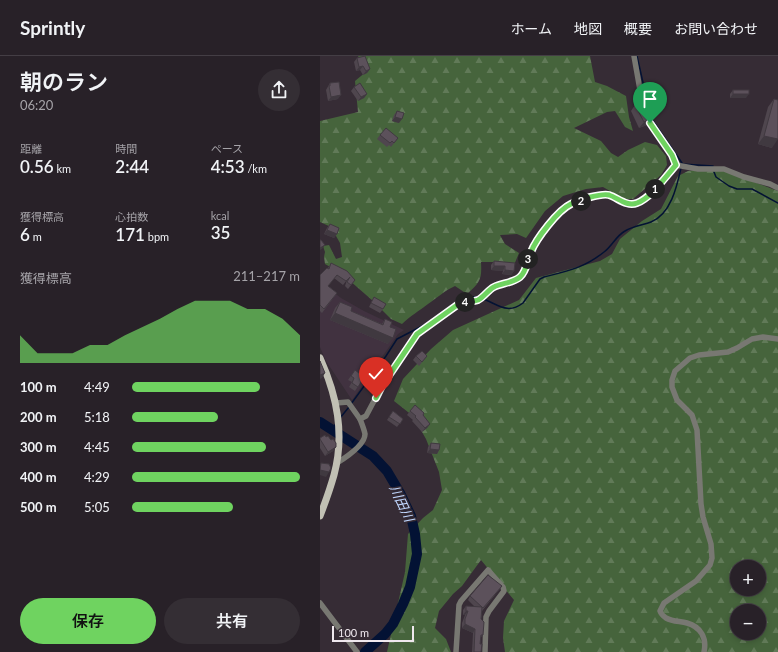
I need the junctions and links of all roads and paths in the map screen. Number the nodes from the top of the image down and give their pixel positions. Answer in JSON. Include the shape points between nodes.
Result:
{"nodes":[{"id":1,"x":634,"y":56,"type":"edge"},
{"id":2,"x":680,"y":166,"type":"junction"},
{"id":3,"x":778,"y":188,"type":"edge"},
{"id":4,"x":778,"y":340,"type":"edge"},
{"id":5,"x":320,"y":358,"type":"edge"},
{"id":6,"x":336,"y":403,"type":"junction"},
{"id":7,"x":360,"y":419,"type":"junction"},
{"id":8,"x":337,"y":463,"type":"junction"},
{"id":9,"x":320,"y":516,"type":"edge"},
{"id":10,"x":320,"y":603,"type":"edge"},
{"id":11,"x":357,"y":652,"type":"edge"},
{"id":12,"x":456,"y":652,"type":"edge"},
{"id":13,"x":485,"y":652,"type":"edge"},
{"id":14,"x":704,"y":652,"type":"edge"}],
"edges":[{"from":1,"to":2,"type":"street","via":[[645,115]]},
{"from":2,"to":3,"type":"street","via":[[724,169]]},
{"from":2,"to":7,"type":"street","via":[[648,197],[637,203],[631,204],[602,194],[571,203],[542,234],[531,251],[520,277],[494,287],[477,301],[467,300],[460,303],[417,334],[382,386],[366,416]]},
{"from":4,"to":14,"type":"street","via":[[752,338],[728,352],[699,355],[675,371],[672,380],[677,400],[692,415],[697,430],[701,504],[712,558],[710,565],[696,581],[664,603],[660,611],[664,617],[698,628],[705,638]]},
{"from":5,"to":6,"type":"main road","via":[[330,380]]},
{"from":6,"to":7,"type":"street","via":[[348,402]]},
{"from":6,"to":8,"type":"main road","via":[[339,418]]},
{"from":7,"to":8,"type":"street","via":[[364,439]]},
{"from":8,"to":9,"type":"main road"},
{"from":10,"to":11,"type":"street"},
{"from":12,"to":13,"type":"street","via":[[459,605],[488,570],[503,587],[504,592],[486,617]]}]}
